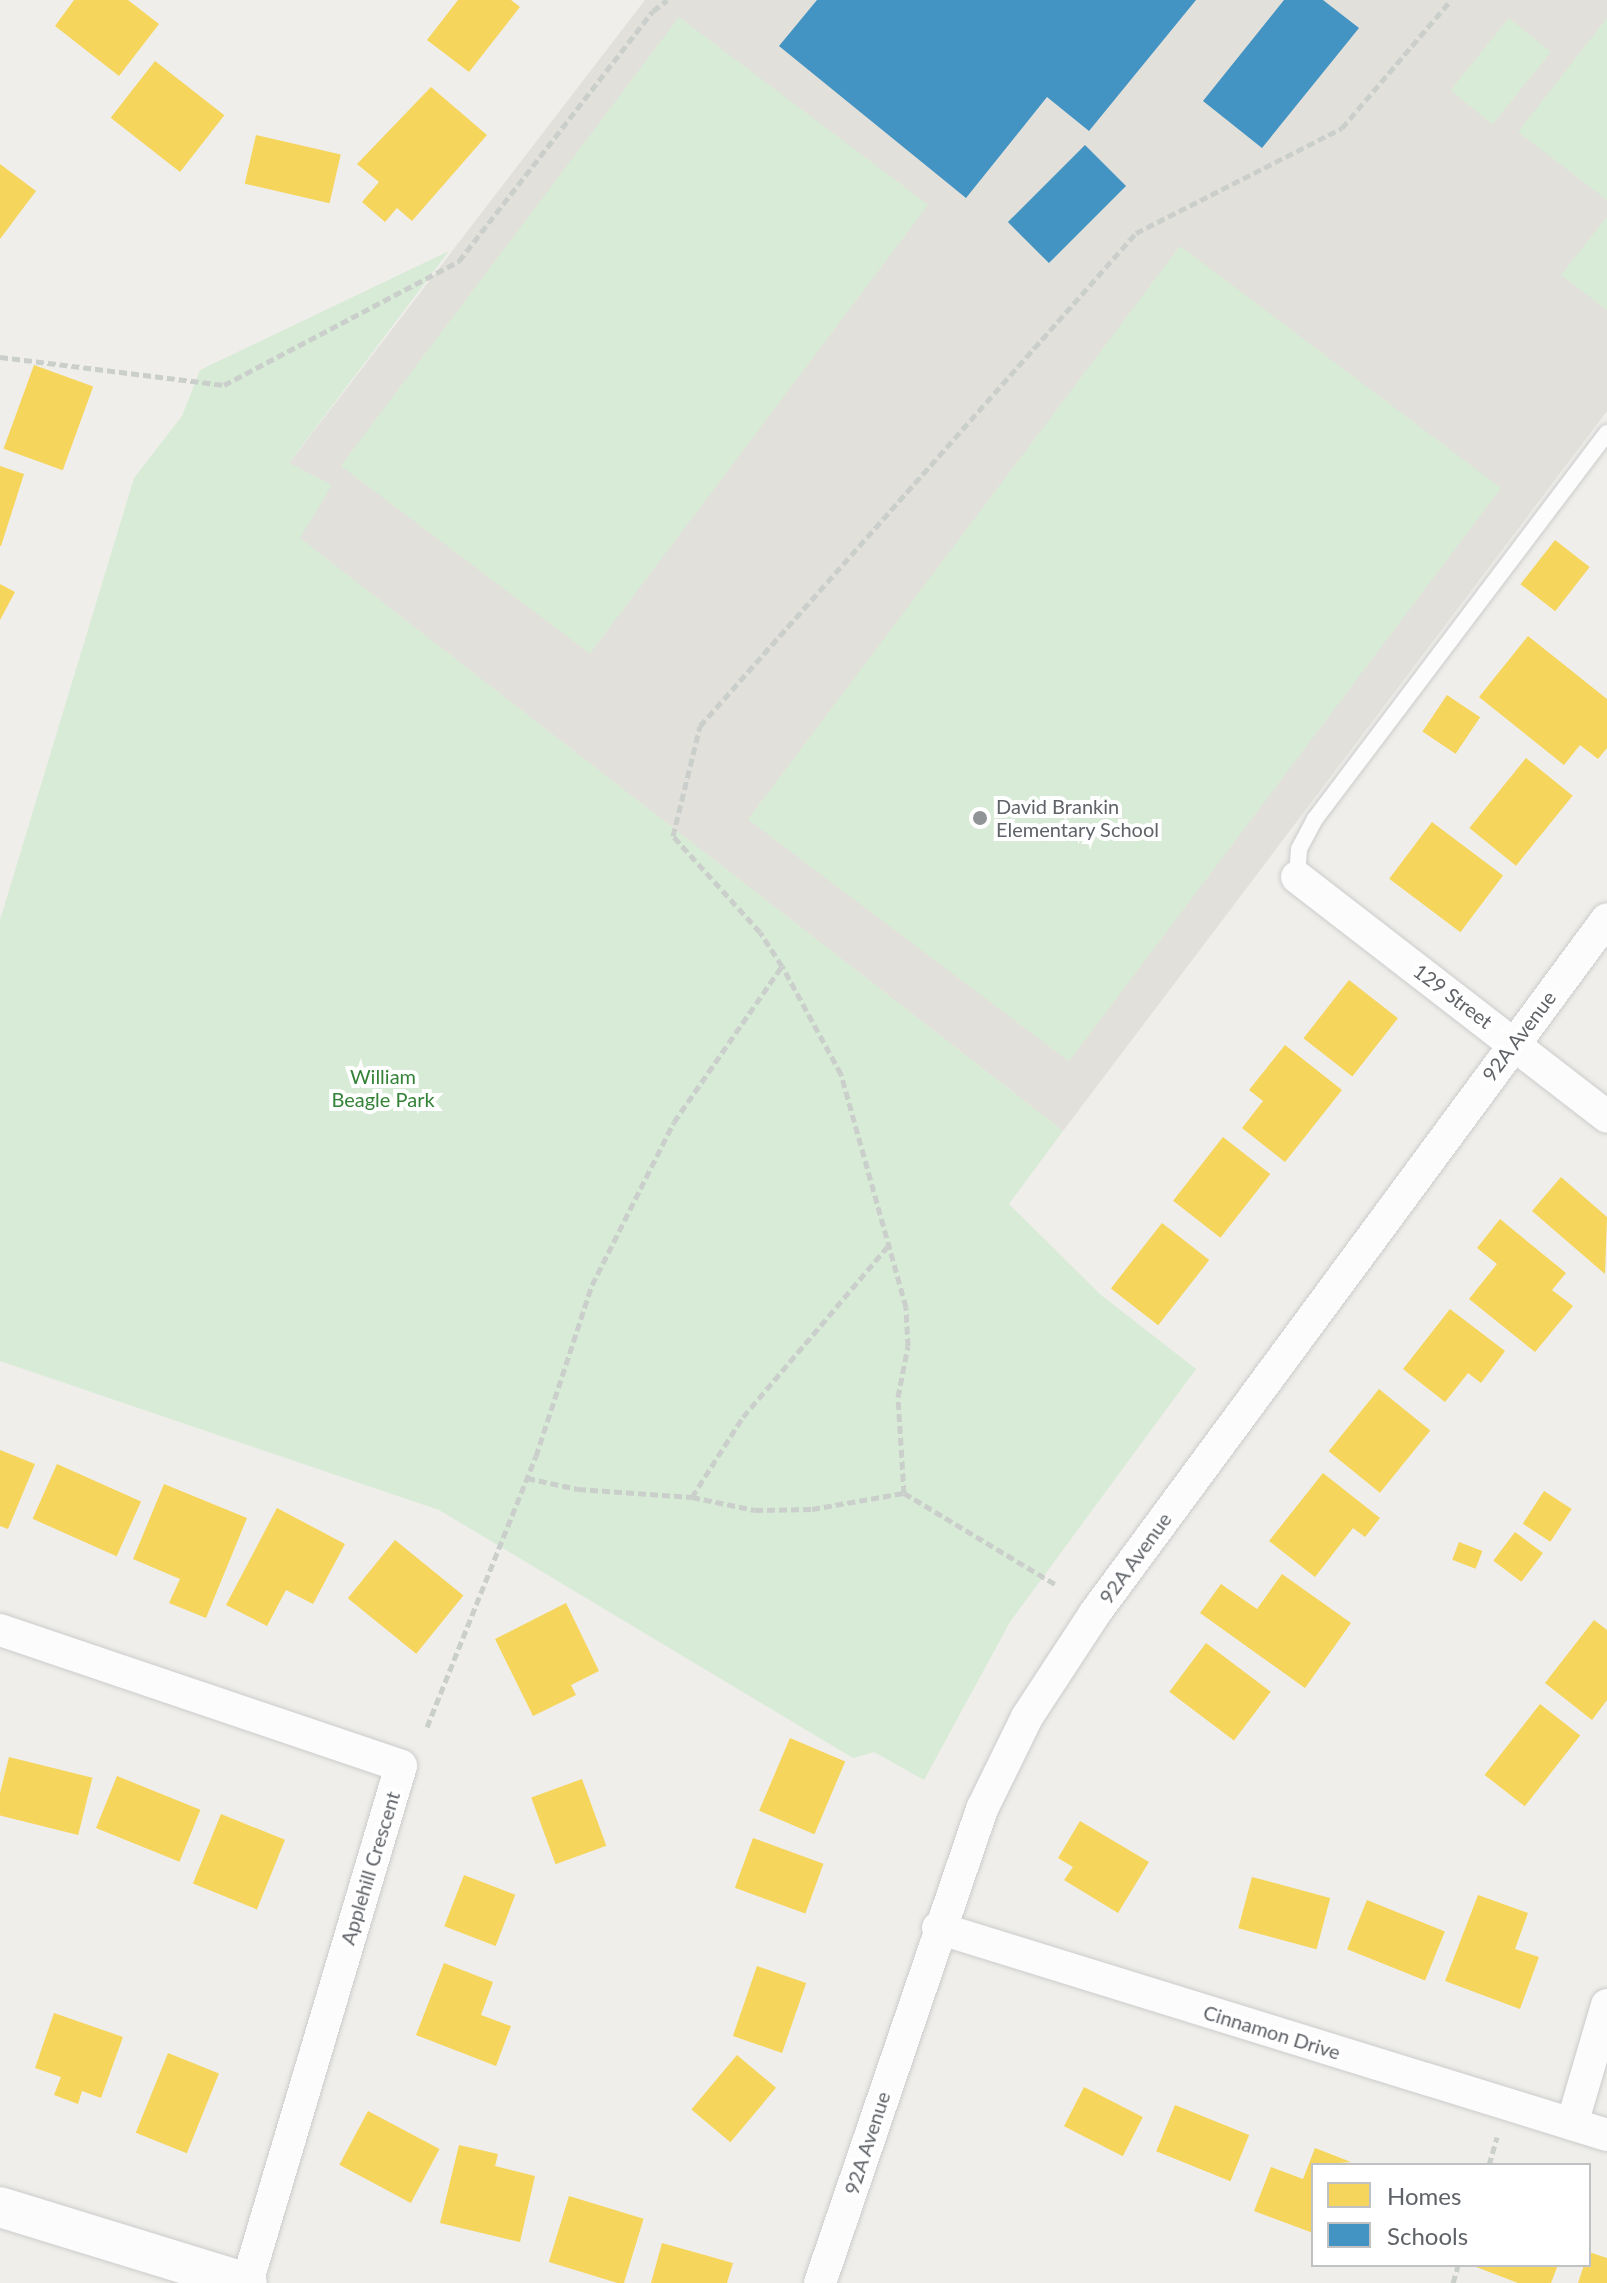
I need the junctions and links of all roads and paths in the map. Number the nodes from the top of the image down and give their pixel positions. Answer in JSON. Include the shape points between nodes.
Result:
{"nodes":[{"id":1,"x":667,"y":0,"type":"edge"},
{"id":2,"x":1451,"y":0,"type":"edge"},
{"id":3,"x":0,"y":357,"type":"edge"},
{"id":4,"x":1607,"y":433,"type":"edge"},
{"id":5,"x":1297,"y":877,"type":"joint"},
{"id":6,"x":1607,"y":919,"type":"edge"},
{"id":7,"x":782,"y":966,"type":"junction"},
{"id":8,"x":1514,"y":1042,"type":"junction"},
{"id":9,"x":1607,"y":1117,"type":"edge"},
{"id":10,"x":889,"y":1245,"type":"junction"},
{"id":11,"x":527,"y":1478,"type":"junction"},
{"id":12,"x":904,"y":1493,"type":"junction"},
{"id":13,"x":692,"y":1497,"type":"junction"},
{"id":14,"x":1058,"y":1586,"type":"dead end"},
{"id":15,"x":0,"y":1630,"type":"edge"},
{"id":16,"x":427,"y":1727,"type":"dead end"},
{"id":17,"x":938,"y":1928,"type":"junction"},
{"id":18,"x":1607,"y":2005,"type":"edge"},
{"id":19,"x":1572,"y":2124,"type":"junction"},
{"id":20,"x":1499,"y":2132,"type":"dead end"},
{"id":21,"x":1607,"y":2135,"type":"edge"},
{"id":22,"x":1490,"y":2163,"type":"edge"},
{"id":23,"x":0,"y":2207,"type":"edge"},
{"id":24,"x":247,"y":2283,"type":"edge"},
{"id":25,"x":820,"y":2283,"type":"edge"}],
"edges":[{"from":1,"to":3,"type":"path","via":[[653,11],[459,261],[224,385]]},
{"from":2,"to":7,"type":"path","via":[[1342,128],[1136,233],[700,726],[673,836],[760,932]]},
{"from":4,"to":5,"type":"lane","via":[[1315,819],[1299,849]]},
{"from":5,"to":8,"type":"street","name":"129 Street"},
{"from":6,"to":8,"type":"street","name":"92A Avenue"},
{"from":7,"to":10,"type":"path","via":[[841,1074]]},
{"from":7,"to":11,"type":"path","via":[[674,1122],[592,1285]]},
{"from":8,"to":9,"type":"street","name":"129 Street"},
{"from":8,"to":17,"type":"street","name":"92A Avenue","via":[[1095,1613],[1027,1717]]},
{"from":10,"to":12,"type":"path","via":[[906,1307],[908,1346],[898,1397]]},
{"from":10,"to":13,"type":"path","via":[[743,1417]]},
{"from":11,"to":13,"type":"path","via":[[578,1489]]},
{"from":11,"to":16,"type":"path"},
{"from":12,"to":13,"type":"path","via":[[812,1509],[769,1510]]},
{"from":12,"to":14,"type":"path"},
{"from":15,"to":24,"type":"street","name":"Applehill Crescent","via":[[401,1766]]},
{"from":17,"to":19,"type":"street","name":"Cinnamon Drive"},
{"from":17,"to":25,"type":"street","name":"92A Avenue"},
{"from":18,"to":19,"type":"street"},
{"from":19,"to":21,"type":"street","name":"Cinnamon Drive"},
{"from":20,"to":22,"type":"path"},
{"from":23,"to":24,"type":"street"}]}
